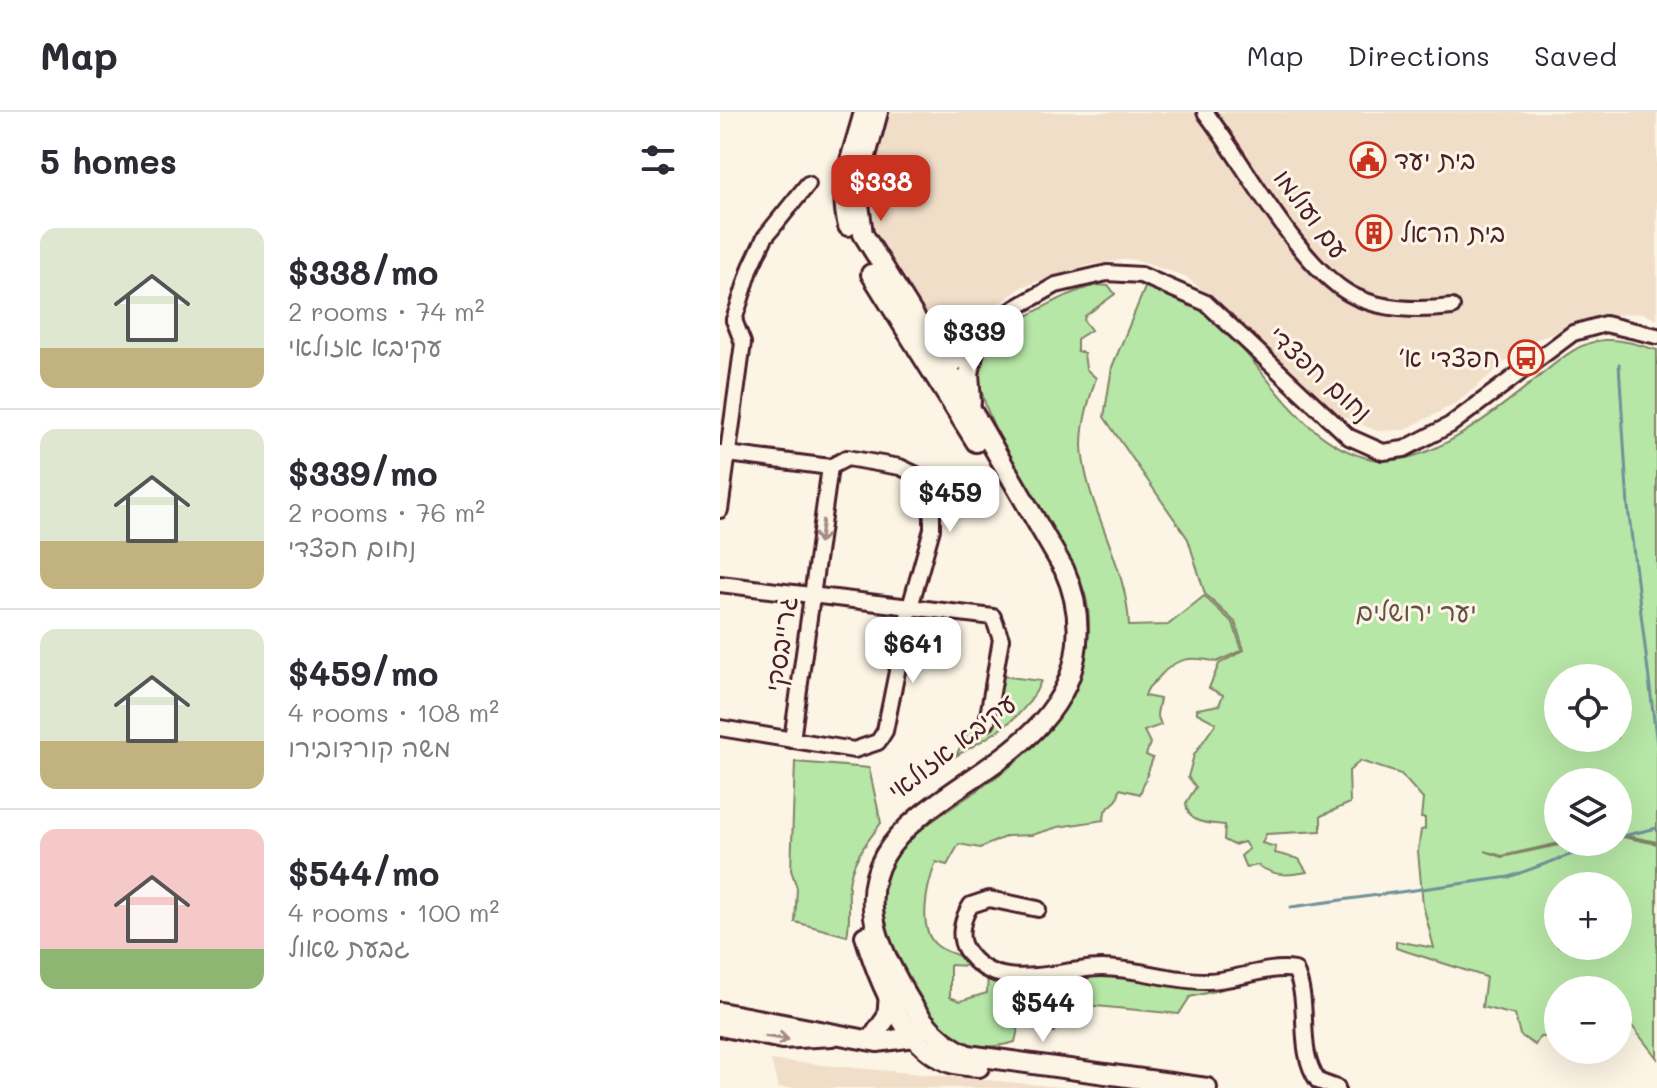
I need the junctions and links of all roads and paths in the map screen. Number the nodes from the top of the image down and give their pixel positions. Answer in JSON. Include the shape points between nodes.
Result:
{"nodes":[{"id":1,"x":864,"y":112,"type":"edge"},
{"id":2,"x":878,"y":112,"type":"edge"},
{"id":3,"x":1205,"y":112,"type":"edge"},
{"id":4,"x":808,"y":184,"type":"dead end"},
{"id":5,"x":1452,"y":307,"type":"dead end"},
{"id":6,"x":727,"y":318,"type":"edge"},
{"id":7,"x":921,"y":327,"type":"junction"},
{"id":8,"x":1657,"y":336,"type":"edge"},
{"id":9,"x":974,"y":342,"type":"junction"},
{"id":10,"x":941,"y":366,"type":"junction"},
{"id":11,"x":973,"y":412,"type":"junction"},
{"id":12,"x":724,"y":453,"type":"edge"},
{"id":13,"x":830,"y":467,"type":"junction"},
{"id":14,"x":720,"y":510,"type":"edge"},
{"id":15,"x":720,"y":584,"type":"edge"},
{"id":16,"x":812,"y":596,"type":"junction"},
{"id":17,"x":910,"y":607,"type":"junction"},
{"id":18,"x":987,"y":722,"type":"dead end"},
{"id":19,"x":720,"y":728,"type":"edge"},
{"id":20,"x":792,"y":740,"type":"junction"},
{"id":21,"x":1038,"y":909,"type":"dead end"},
{"id":22,"x":889,"y":995,"type":"junction"},
{"id":23,"x":720,"y":1012,"type":"edge"},
{"id":24,"x":749,"y":1018,"type":"junction"},
{"id":25,"x":725,"y":1027,"type":"edge"},
{"id":26,"x":915,"y":1029,"type":"junction"},
{"id":27,"x":864,"y":1036,"type":"junction"},
{"id":28,"x":947,"y":1062,"type":"junction"},
{"id":29,"x":1128,"y":1088,"type":"edge"},
{"id":30,"x":1207,"y":1088,"type":"edge"},
{"id":31,"x":1337,"y":1088,"type":"edge"}],
"edges":[{"from":1,"to":10,"type":"street","name":"עקיבא אזולאי","via":[[845,172],[846,218],[862,259]]},
{"from":2,"to":7,"type":"street","name":"עקיבא אזולאי","via":[[858,177],[860,224],[869,249]]},
{"from":3,"to":5,"type":"street","name":"עם ועולמו","via":[[1327,277],[1347,292],[1391,307]]},
{"from":4,"to":6,"type":"street","via":[[765,237]]},
{"from":6,"to":12,"type":"street","via":[[743,343]]},
{"from":7,"to":9,"type":"street","via":[[947,341]]},
{"from":7,"to":10,"type":"street","name":"עקיבא אזולאי"},
{"from":8,"to":9,"type":"street","name":"נחום חפצדי","via":[[1605,324],[1573,333],[1450,425],[1404,449],[1383,452],[1349,437],[1206,303],[1141,275],[1107,273],[1040,293]]},
{"from":9,"to":10,"type":"street","name":"נחום חפצדי"},
{"from":9,"to":11,"type":"street","via":[[969,374]]},
{"from":10,"to":11,"type":"street","name":"עקיבא אזולאי"},
{"from":10,"to":22,"type":"street","name":"עקיבא אזולאי","via":[[1053,569],[1068,629],[1057,679],[1028,726],[911,811],[874,849],[862,879],[861,918]]},
{"from":11,"to":26,"type":"street","name":"עקיבא אזולאי","via":[[1064,569],[1078,631],[1068,682],[1038,729],[900,833],[877,869],[870,894],[878,942]]},
{"from":12,"to":13,"type":"street"},
{"from":12,"to":14,"type":"street"},
{"from":13,"to":16,"type":"street","name":"גרייבסקי","one_way":true},
{"from":13,"to":17,"type":"street","via":[[847,458],[900,467],[917,475],[932,492],[933,518]]},
{"from":15,"to":16,"type":"street"},
{"from":16,"to":17,"type":"street"},
{"from":16,"to":20,"type":"street","name":"גרייבסקי"},
{"from":17,"to":18,"type":"street","via":[[993,617],[1001,639]]},
{"from":17,"to":20,"type":"street","via":[[885,731],[878,742],[854,750]]},
{"from":19,"to":20,"type":"street"},
{"from":21,"to":31,"type":"street","via":[[989,899],[971,905],[961,934],[963,946],[982,967],[1015,977],[1104,968],[1205,981],[1295,970],[1306,1061],[1318,1081]]},
{"from":22,"to":26,"type":"street","name":"עקיבא אזולאי"},
{"from":22,"to":27,"type":"street","via":[[887,1017]]},
{"from":23,"to":24,"type":"street"},
{"from":24,"to":25,"type":"street","via":[[742,1026]]},
{"from":24,"to":27,"type":"street"},
{"from":25,"to":27,"type":"street","one_way":true,"via":[[799,1040]]},
{"from":26,"to":27,"type":"street"},
{"from":26,"to":28,"type":"street"},
{"from":26,"to":30,"type":"street","via":[[968,1055]]},
{"from":27,"to":28,"type":"street"},
{"from":28,"to":29,"type":"street"}]}
